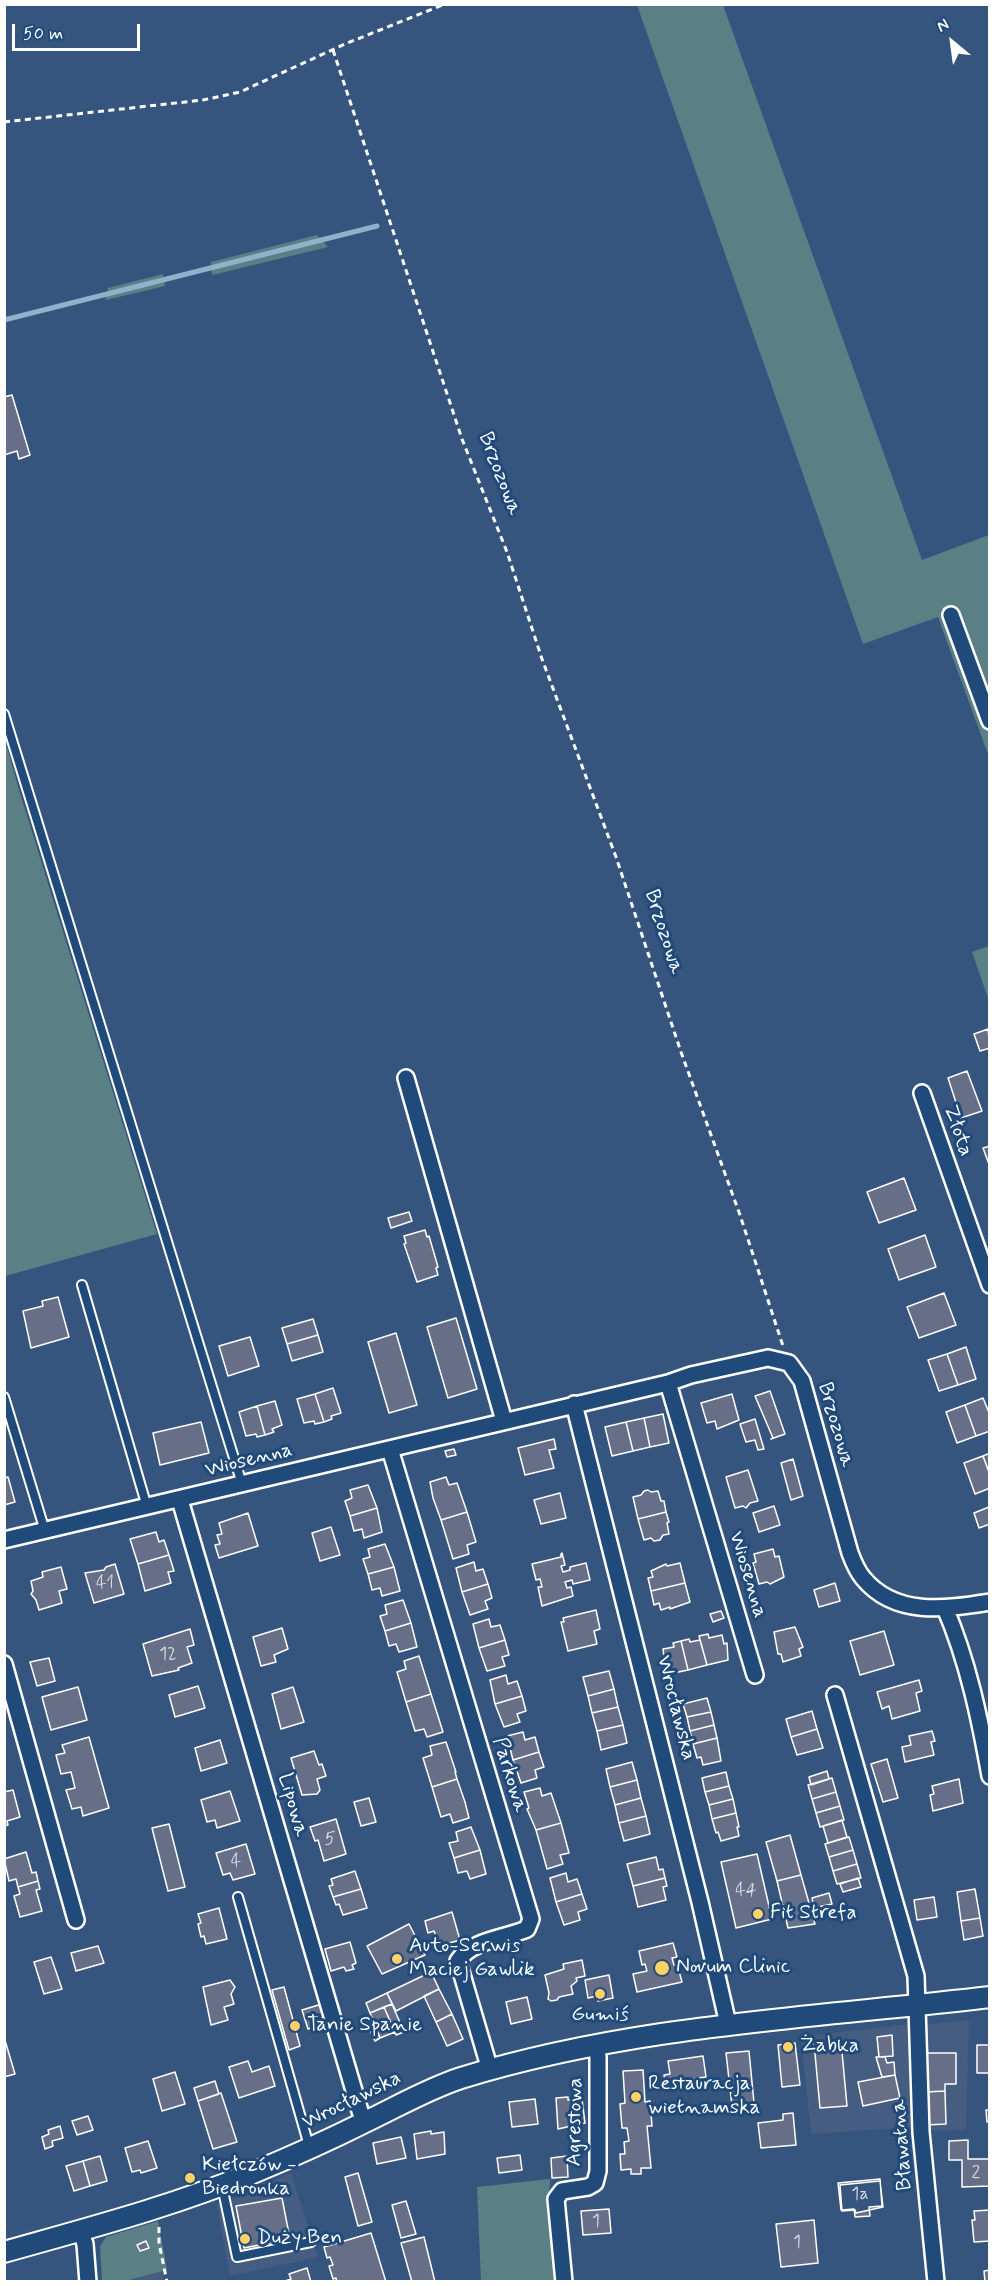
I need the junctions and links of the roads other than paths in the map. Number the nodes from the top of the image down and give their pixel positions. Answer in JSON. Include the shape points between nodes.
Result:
{"nodes":[{"id":1,"x":951,"y":615,"type":"dead end"},
{"id":2,"x":4,"y":714,"type":"edge"},
{"id":3,"x":990,"y":721,"type":"edge"},
{"id":4,"x":406,"y":1078,"type":"dead end"},
{"id":5,"x":922,"y":1093,"type":"dead end"},
{"id":6,"x":990,"y":1285,"type":"edge"},
{"id":7,"x":82,"y":1286,"type":"dead end"},
{"id":8,"x":789,"y":1363,"type":"joint"},
{"id":9,"x":668,"y":1383,"type":"junction"},
{"id":10,"x":4,"y":1397,"type":"edge"},
{"id":11,"x":574,"y":1404,"type":"junction"},
{"id":12,"x":504,"y":1421,"type":"junction"},
{"id":13,"x":390,"y":1449,"type":"junction"},
{"id":14,"x":242,"y":1484,"type":"junction"},
{"id":15,"x":180,"y":1500,"type":"junction"},
{"id":16,"x":147,"y":1507,"type":"junction"},
{"id":17,"x":45,"y":1531,"type":"junction"},
{"id":18,"x":4,"y":1540,"type":"edge"},
{"id":19,"x":990,"y":1602,"type":"edge"},
{"id":20,"x":945,"y":1608,"type":"junction"},
{"id":21,"x":4,"y":1664,"type":"edge"},
{"id":22,"x":755,"y":1675,"type":"dead end"},
{"id":23,"x":835,"y":1695,"type":"dead end"},
{"id":24,"x":990,"y":1776,"type":"edge"},
{"id":25,"x":238,"y":1897,"type":"dead end"},
{"id":26,"x":76,"y":1920,"type":"dead end"},
{"id":27,"x":990,"y":1997,"type":"edge"},
{"id":28,"x":918,"y":2006,"type":"junction"},
{"id":29,"x":728,"y":2024,"type":"junction"},
{"id":30,"x":596,"y":2044,"type":"junction"},
{"id":31,"x":490,"y":2070,"type":"junction"},
{"id":32,"x":365,"y":2122,"type":"junction"},
{"id":33,"x":310,"y":2148,"type":"junction"},
{"id":34,"x":221,"y":2185,"type":"junction"},
{"id":35,"x":80,"y":2230,"type":"junction"},
{"id":36,"x":311,"y":2242,"type":"dead end"},
{"id":37,"x":4,"y":2252,"type":"edge"},
{"id":38,"x":88,"y":2282,"type":"edge"},
{"id":39,"x":564,"y":2282,"type":"edge"},
{"id":40,"x":936,"y":2282,"type":"edge"}],
"edges":[{"from":1,"to":3,"type":"street"},
{"from":2,"to":14,"type":"lane"},
{"from":4,"to":12,"type":"street"},
{"from":5,"to":6,"type":"street","name":"Złota"},
{"from":7,"to":16,"type":"lane"},
{"from":8,"to":9,"type":"street","name":"Wiosenna","via":[[768,1358]]},
{"from":8,"to":20,"type":"street","name":"Brzozowa","via":[[802,1382],[850,1553],[861,1576],[895,1602],[916,1608]]},
{"from":9,"to":11,"type":"street","name":"Wiosenna"},
{"from":9,"to":22,"type":"street","name":"Wiosenna"},
{"from":10,"to":17,"type":"lane"},
{"from":11,"to":12,"type":"street","name":"Wiosenna"},
{"from":11,"to":29,"type":"street","name":"Wrocławska"},
{"from":12,"to":13,"type":"street","name":"Wiosenna"},
{"from":13,"to":14,"type":"street","name":"Wiosenna"},
{"from":13,"to":31,"type":"street","name":"Parkowa","via":[[531,1919],[528,1929],[472,1948],[458,1961]]},
{"from":14,"to":15,"type":"street","name":"Wiosenna"},
{"from":15,"to":16,"type":"street","name":"Wiosenna"},
{"from":15,"to":32,"type":"street","name":"Lipowa"},
{"from":16,"to":17,"type":"street","name":"Wiosenna"},
{"from":17,"to":18,"type":"street","name":"Wiosenna"},
{"from":19,"to":20,"type":"street","name":"Brzozowa"},
{"from":20,"to":24,"type":"street","via":[[955,1631]]},
{"from":21,"to":26,"type":"street"},
{"from":23,"to":28,"type":"street","via":[[916,1976]]},
{"from":25,"to":33,"type":"lane"},
{"from":27,"to":28,"type":"street","name":"Wrocławska"},
{"from":28,"to":29,"type":"street","name":"Wrocławska"},
{"from":28,"to":40,"type":"street","name":"Bławatna","via":[[921,2132]]},
{"from":29,"to":30,"type":"street","name":"Wrocławska"},
{"from":30,"to":31,"type":"street","name":"Wrocławska"},
{"from":30,"to":39,"type":"street","name":"Agrestowa","via":[[595,2183],[562,2191],[556,2199]]},
{"from":31,"to":32,"type":"street","name":"Wrocławska","via":[[458,2079]]},
{"from":32,"to":33,"type":"street","name":"Wrocławska"},
{"from":33,"to":34,"type":"street","name":"Wrocławska"},
{"from":34,"to":35,"type":"street","name":"Wrocławska"},
{"from":34,"to":36,"type":"lane","via":[[237,2257]]},
{"from":35,"to":37,"type":"street","name":"Wrocławska"},
{"from":35,"to":38,"type":"street"}]}
